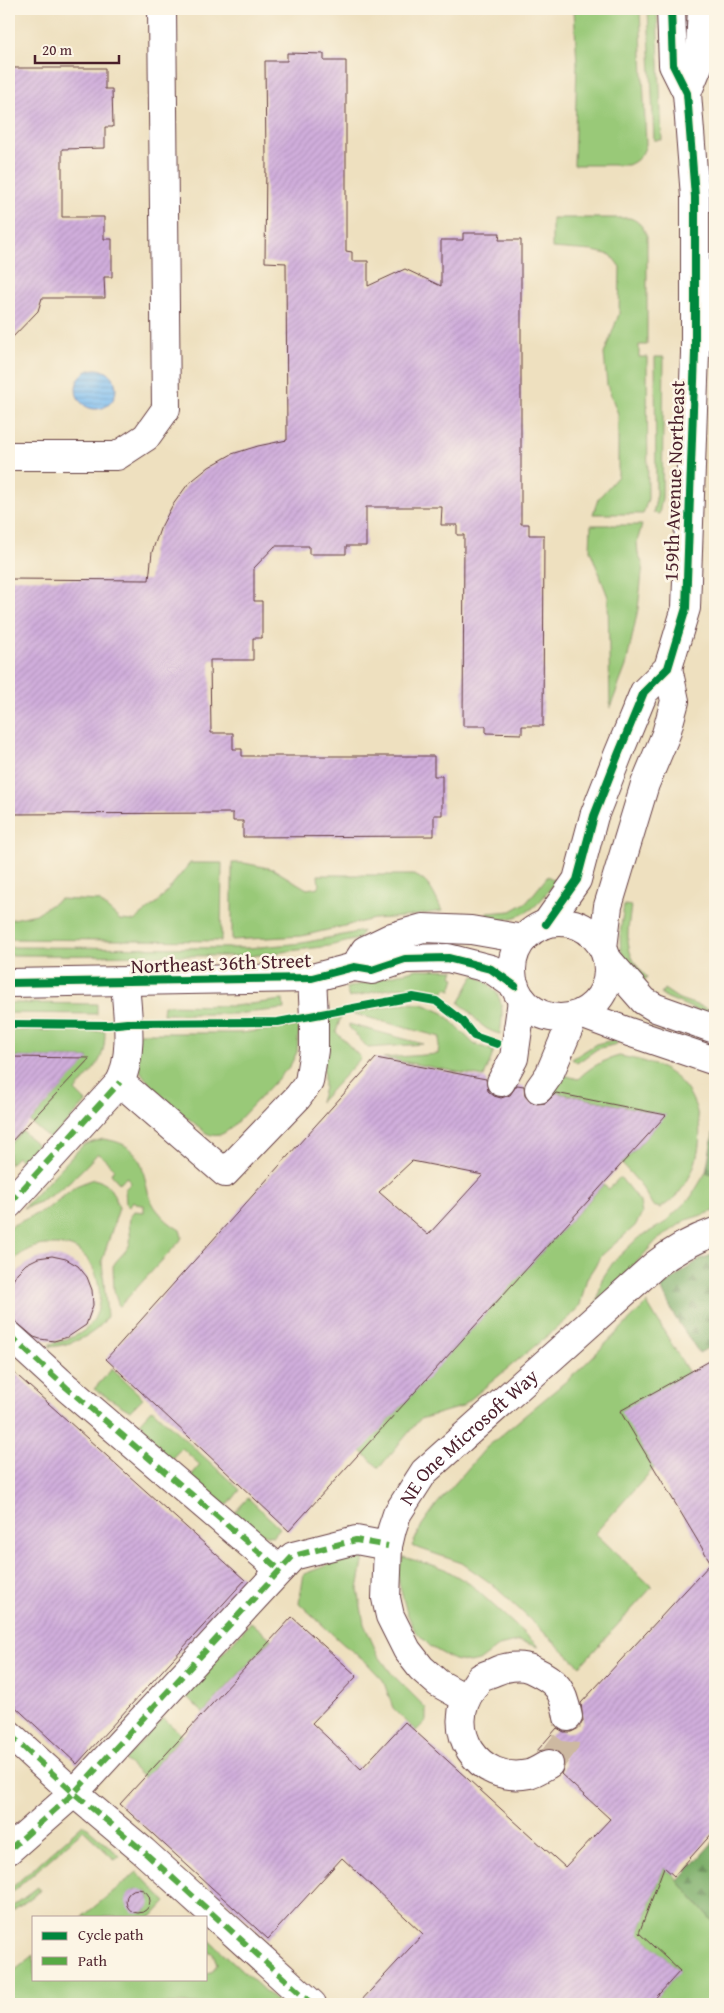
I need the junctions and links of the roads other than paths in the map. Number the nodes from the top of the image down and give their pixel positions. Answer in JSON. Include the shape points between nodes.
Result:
{"nodes":[{"id":1,"x":162,"y":9,"type":"edge"},
{"id":2,"x":671,"y":9,"type":"edge"},
{"id":3,"x":702,"y":9,"type":"edge"},
{"id":4,"x":686,"y":93,"type":"junction"},
{"id":5,"x":705,"y":197,"type":"edge"},
{"id":6,"x":9,"y":456,"type":"edge"},
{"id":7,"x":668,"y":668,"type":"junction"},
{"id":8,"x":546,"y":924,"type":"junction"},
{"id":9,"x":523,"y":939,"type":"junction"},
{"id":10,"x":606,"y":954,"type":"junction"},
{"id":11,"x":354,"y":967,"type":"junction"},
{"id":12,"x":312,"y":978,"type":"junction"},
{"id":13,"x":125,"y":982,"type":"junction"},
{"id":14,"x":9,"y":983,"type":"edge"},
{"id":15,"x":518,"y":993,"type":"junction"},
{"id":16,"x":577,"y":1015,"type":"junction"},
{"id":17,"x":715,"y":1029,"type":"edge"},
{"id":18,"x":715,"y":1061,"type":"edge"},
{"id":19,"x":120,"y":1082,"type":"junction"},
{"id":20,"x":501,"y":1082,"type":"dead end"},
{"id":21,"x":539,"y":1090,"type":"dead end"},
{"id":22,"x":9,"y":1204,"type":"edge"},
{"id":23,"x":715,"y":1232,"type":"edge"},
{"id":24,"x":9,"y":1335,"type":"edge"},
{"id":25,"x":388,"y":1546,"type":"junction"},
{"id":26,"x":280,"y":1570,"type":"junction"},
{"id":27,"x":465,"y":1698,"type":"junction"},
{"id":28,"x":568,"y":1717,"type":"tunnel mouth"},
{"id":29,"x":9,"y":1734,"type":"edge"},
{"id":30,"x":550,"y":1764,"type":"tunnel mouth"},
{"id":31,"x":74,"y":1793,"type":"junction"},
{"id":32,"x":9,"y":1850,"type":"edge"},
{"id":33,"x":312,"y":2004,"type":"edge"}],
"edges":[{"from":1,"to":6,"type":"street","via":[[166,409],[146,437],[117,456]]},
{"from":2,"to":4,"type":"street","name":"159th Avenue Northeast","via":[[673,65]]},
{"from":3,"to":4,"type":"street","name":"159th Avenue Northeast","via":[[698,64]]},
{"from":4,"to":5,"type":"street","name":"159th Avenue Northeast"},
{"from":5,"to":7,"type":"street","name":"159th Avenue Northeast","via":[[695,353],[686,608]]},
{"from":7,"to":8,"type":"street","name":"159th Avenue Northeast","via":[[644,692],[594,816],[577,880]]},
{"from":7,"to":10,"type":"street","name":"159th Avenue Northeast","via":[[675,701],[666,734],[645,784],[608,906]]},
{"from":8,"to":9,"type":"street"},
{"from":8,"to":10,"type":"street","via":[[560,921],[576,924],[590,932]]},
{"from":9,"to":11,"type":"street","via":[[471,930],[423,928],[392,937],[365,950]]},
{"from":9,"to":15,"type":"street","via":[[515,954],[512,970]]},
{"from":10,"to":16,"type":"street","via":[[609,975],[604,991],[595,1005]]},
{"from":10,"to":17,"type":"street","via":[[644,1001]]},
{"from":11,"to":12,"type":"street","name":"Northeast 36th Street"},
{"from":11,"to":15,"type":"street","name":"Northeast 36th Street","via":[[372,970],[405,959],[448,958],[491,969]]},
{"from":12,"to":13,"type":"street","name":"Northeast 36th Street"},
{"from":12,"to":19,"type":"street","via":[[314,1050],[309,1082],[225,1173]]},
{"from":13,"to":14,"type":"street","name":"Northeast 36th Street"},
{"from":13,"to":19,"type":"street","via":[[128,1055]]},
{"from":15,"to":16,"type":"street","via":[[535,1011],[550,1017],[566,1019]]},
{"from":15,"to":20,"type":"street","via":[[514,1058]]},
{"from":16,"to":18,"type":"street"},
{"from":16,"to":21,"type":"street"},
{"from":19,"to":22,"type":"street"},
{"from":23,"to":25,"type":"street","name":"NE One Microsoft Way","via":[[674,1250],[655,1265],[424,1472],[397,1514]]},
{"from":24,"to":26,"type":"street"},
{"from":25,"to":26,"type":"street","via":[[356,1540],[292,1556]]},
{"from":25,"to":27,"type":"street","name":"NE One Microsoft Way","via":[[386,1598],[398,1634],[421,1668],[438,1683]]},
{"from":26,"to":31,"type":"street"},
{"from":27,"to":28,"type":"street","via":[[480,1678],[502,1668],[526,1667],[554,1683],[564,1695]]},
{"from":27,"to":30,"type":"street","via":[[460,1722],[466,1746],[482,1764],[504,1774],[529,1774]]},
{"from":29,"to":31,"type":"street"},
{"from":31,"to":32,"type":"street"},
{"from":31,"to":33,"type":"street"}]}
